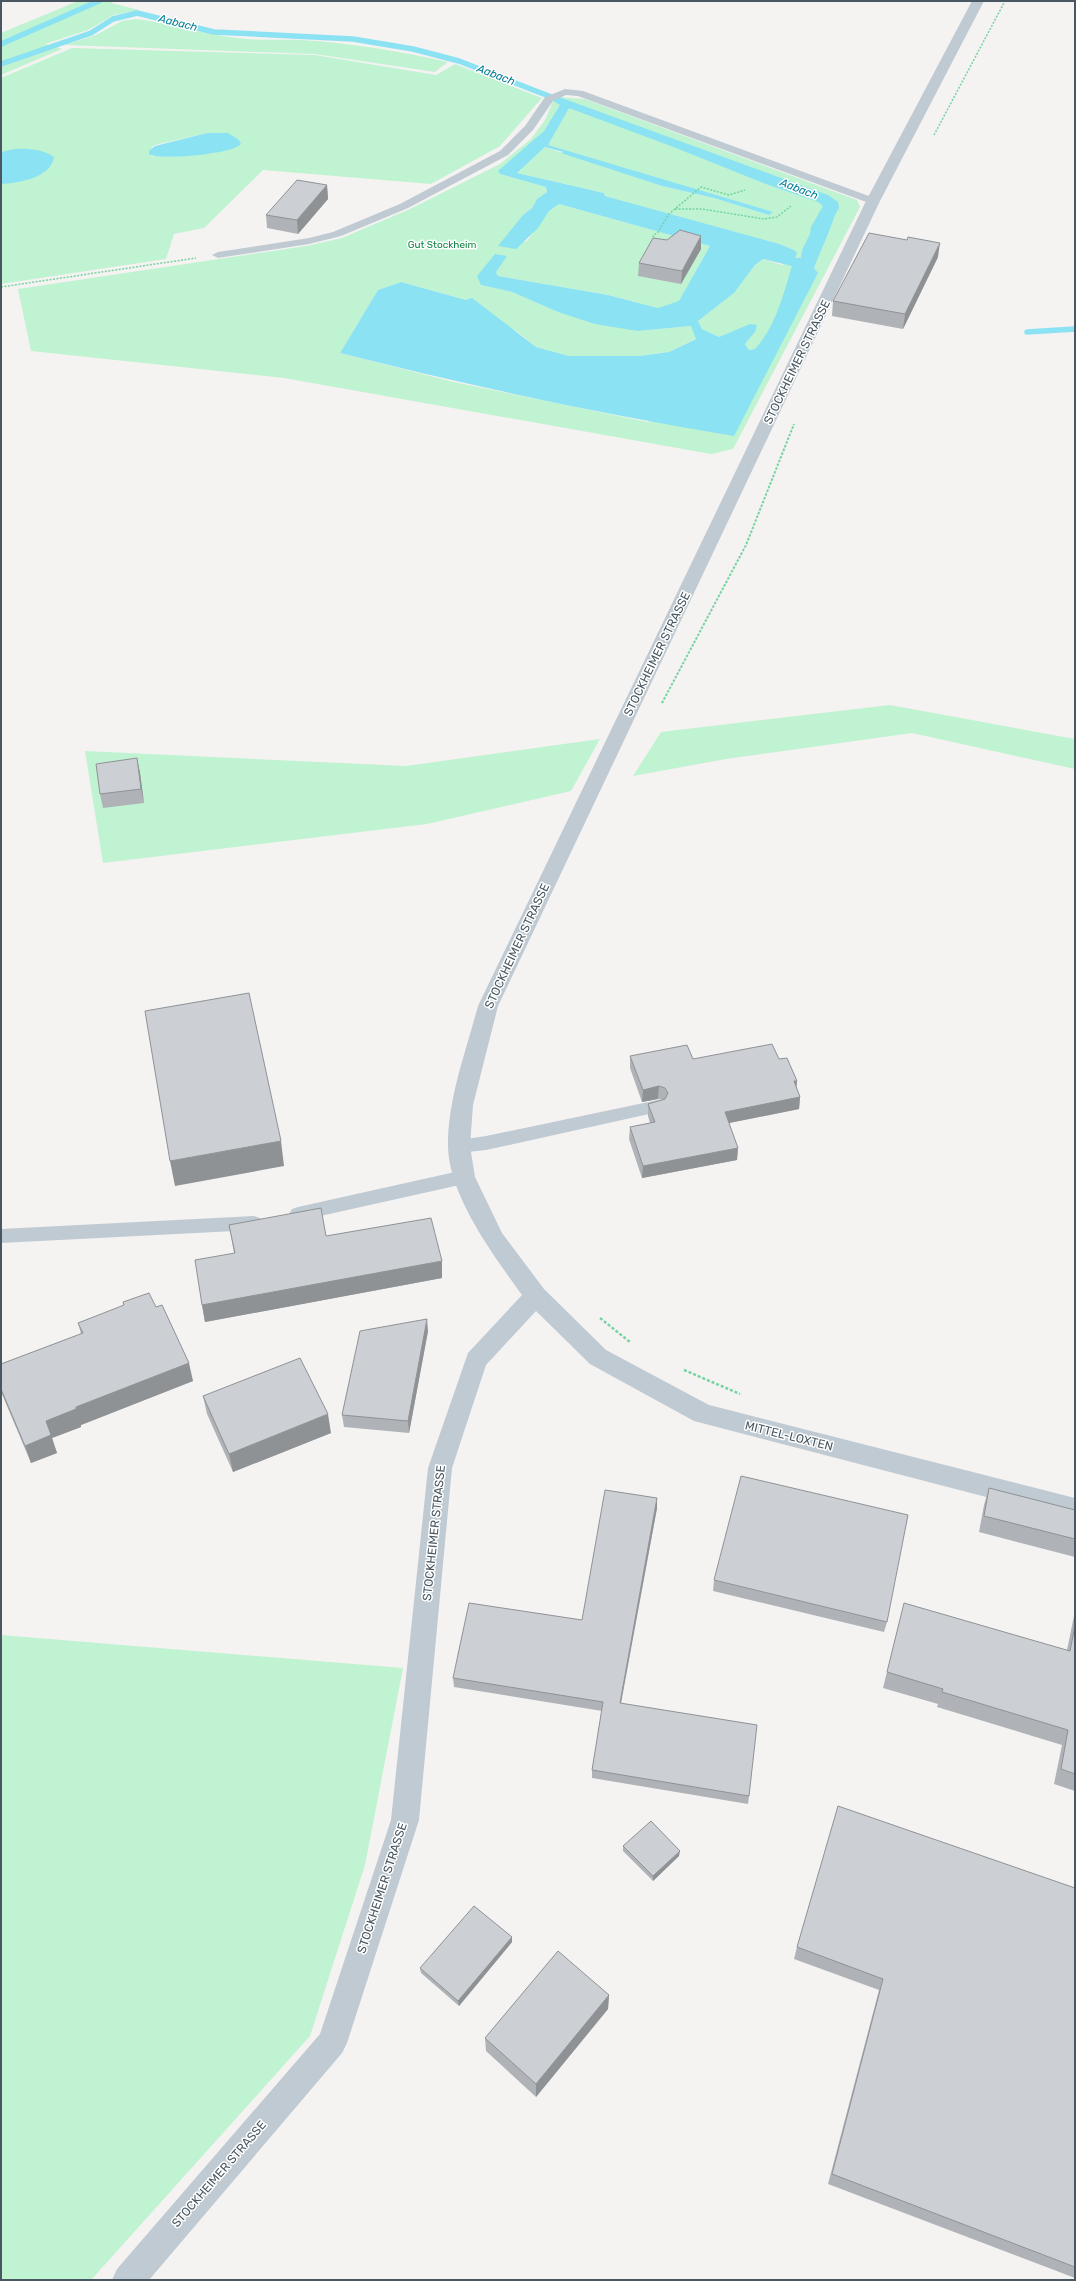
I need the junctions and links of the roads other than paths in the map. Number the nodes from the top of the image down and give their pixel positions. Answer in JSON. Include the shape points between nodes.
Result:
{"nodes":[{"id":1,"x":978,"y":1,"type":"edge"},
{"id":2,"x":873,"y":201,"type":"junction"},
{"id":3,"x":218,"y":255,"type":"road end"},
{"id":4,"x":658,"y":1106,"type":"edge"},
{"id":5,"x":459,"y":1146,"type":"junction"},
{"id":6,"x":464,"y":1177,"type":"junction"},
{"id":7,"x":1,"y":1236,"type":"edge"},
{"id":8,"x":536,"y":1296,"type":"junction"},
{"id":9,"x":1075,"y":1509,"type":"edge"},
{"id":10,"x":128,"y":2280,"type":"edge"}],
"edges":[{"from":1,"to":2,"type":"street","name":"STOCKHEIMER STRASSE"},
{"from":2,"to":3,"type":"lane","via":[[579,93],[564,92],[552,97],[529,128],[504,153],[404,206],[337,234],[309,241]]},
{"from":2,"to":5,"type":"street","name":"STOCKHEIMER STRASSE","via":[[488,1006],[462,1105]]},
{"from":4,"to":5,"type":"lane","via":[[486,1143]]},
{"from":5,"to":6,"type":"street","name":"STOCKHEIMER STRASSE"},
{"from":6,"to":7,"type":"lane","via":[[275,1219]]},
{"from":6,"to":8,"type":"street","name":"STOCKHEIMER STRASSE","via":[[493,1238]]},
{"from":8,"to":9,"type":"street","name":"MITTEL-LOXTEN","via":[[598,1357],[703,1414]]},
{"from":8,"to":10,"type":"street","name":"STOCKHEIMER STRASSE","via":[[476,1360],[440,1468],[405,1820],[332,2043]]}]}
